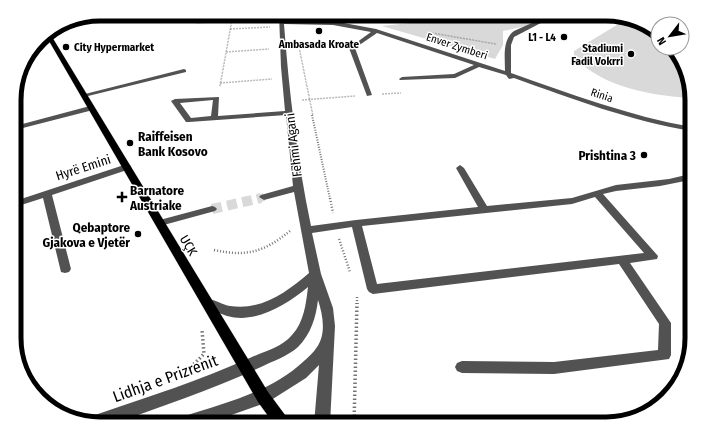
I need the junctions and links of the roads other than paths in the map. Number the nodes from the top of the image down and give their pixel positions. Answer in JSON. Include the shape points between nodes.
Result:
{"nodes":[{"id":1,"x":282,"y":21,"type":"edge"},
{"id":2,"x":539,"y":21,"type":"edge"},
{"id":3,"x":376,"y":31,"type":"junction"},
{"id":4,"x":50,"y":39,"type":"edge"},
{"id":5,"x":478,"y":65,"type":"junction"},
{"id":6,"x":184,"y":71,"type":"dead end"},
{"id":7,"x":508,"y":74,"type":"junction"},
{"id":8,"x":402,"y":79,"type":"dead end"},
{"id":9,"x":84,"y":95,"type":"junction"},
{"id":10,"x":369,"y":95,"type":"dead end"},
{"id":11,"x":575,"y":103,"type":"dead end"},
{"id":12,"x":90,"y":108,"type":"junction"},
{"id":13,"x":289,"y":113,"type":"junction"},
{"id":14,"x":214,"y":118,"type":"junction"},
{"id":15,"x":21,"y":126,"type":"edge"},
{"id":16,"x":685,"y":128,"type":"edge"},
{"id":17,"x":127,"y":167,"type":"junction"},
{"id":18,"x":460,"y":168,"type":"dead end"},
{"id":19,"x":685,"y":179,"type":"edge"},
{"id":20,"x":298,"y":188,"type":"junction"},
{"id":21,"x":46,"y":193,"type":"junction"},
{"id":22,"x":597,"y":194,"type":"junction"},
{"id":23,"x":264,"y":197,"type":"tunnel mouth"},
{"id":24,"x":21,"y":202,"type":"edge"},
{"id":25,"x":212,"y":209,"type":"tunnel mouth"},
{"id":26,"x":484,"y":210,"type":"junction"},
{"id":27,"x":160,"y":222,"type":"junction"},
{"id":28,"x":356,"y":223,"type":"junction"},
{"id":29,"x":306,"y":230,"type":"junction"},
{"id":30,"x":622,"y":260,"type":"junction"},
{"id":31,"x":65,"y":269,"type":"dead end"},
{"id":32,"x":315,"y":274,"type":"junction"},
{"id":33,"x":208,"y":303,"type":"junction"},
{"id":34,"x":327,"y":341,"type":"junction"},
{"id":35,"x":246,"y":367,"type":"junction"},
{"id":36,"x":462,"y":367,"type":"dead end"},
{"id":37,"x":263,"y":397,"type":"junction"},
{"id":38,"x":111,"y":417,"type":"edge"},
{"id":39,"x":205,"y":417,"type":"edge"},
{"id":40,"x":278,"y":417,"type":"edge"},
{"id":41,"x":322,"y":417,"type":"edge"}],
"edges":[{"from":1,"to":3,"type":"street","name":"Enver Zymberi","via":[[333,23]]},
{"from":1,"to":13,"type":"street","name":"Fehmi Agani"},
{"from":2,"to":7,"type":"street","name":"Enver Zymberi","via":[[511,36],[508,46]]},
{"from":3,"to":5,"type":"street","name":"Enver Zymberi"},
{"from":3,"to":10,"type":"street","via":[[352,48]]},
{"from":4,"to":9,"type":"main road","name":"UÇK"},
{"from":5,"to":7,"type":"street","name":"Enver Zymberi"},
{"from":5,"to":8,"type":"street","via":[[455,76]]},
{"from":6,"to":9,"type":"street"},
{"from":7,"to":11,"type":"street","name":"Enver Zymberi","via":[[510,78]]},
{"from":7,"to":16,"type":"street","name":"Rinia","via":[[601,107]]},
{"from":9,"to":12,"type":"main road","name":"UÇK"},
{"from":12,"to":15,"type":"street"},
{"from":12,"to":17,"type":"main road","name":"UÇK"},
{"from":13,"to":14,"type":"street"},
{"from":13,"to":20,"type":"street","name":"Fehmi Agani"},
{"from":14,"to":14,"type":"street","via":[[189,120],[175,101],[217,98]]},
{"from":17,"to":21,"type":"street","name":"Hyrë Emini"},
{"from":17,"to":27,"type":"main road","name":"UÇK"},
{"from":18,"to":26,"type":"street"},
{"from":19,"to":22,"type":"street","via":[[615,188]]},
{"from":20,"to":23,"type":"street"},
{"from":20,"to":29,"type":"street","name":"Fehmi Agani"},
{"from":21,"to":24,"type":"street","name":"Hyrë Emini"},
{"from":21,"to":31,"type":"street","name":"Hyrë Emini"},
{"from":22,"to":26,"type":"street","via":[[572,202]]},
{"from":22,"to":30,"type":"street","via":[[653,256]]},
{"from":25,"to":27,"type":"street"},
{"from":26,"to":28,"type":"street"},
{"from":27,"to":33,"type":"main road","name":"UÇK"},
{"from":28,"to":29,"type":"street"},
{"from":28,"to":30,"type":"street","via":[[373,289]]},
{"from":29,"to":32,"type":"street","name":"Fehmi Agani"},
{"from":30,"to":36,"type":"street","via":[[665,323],[664,355],[554,368]]},
{"from":32,"to":33,"type":"street","via":[[296,292],[260,311],[228,310]]},
{"from":32,"to":34,"type":"street","name":"Fehmi Agani","via":[[327,308]]},
{"from":32,"to":35,"type":"street","name":"Fehmi Agani","via":[[311,308],[298,339],[285,349]]},
{"from":33,"to":35,"type":"main road","name":"UÇK"},
{"from":34,"to":37,"type":"street","name":"Fehmi Agani","via":[[316,359],[301,373]]},
{"from":34,"to":41,"type":"street"},
{"from":35,"to":37,"type":"main road","name":"UÇK"},
{"from":35,"to":38,"type":"street","name":"Lidhja e Prizrenit"},
{"from":37,"to":39,"type":"street"},
{"from":37,"to":40,"type":"main road","name":"UÇK"}]}
